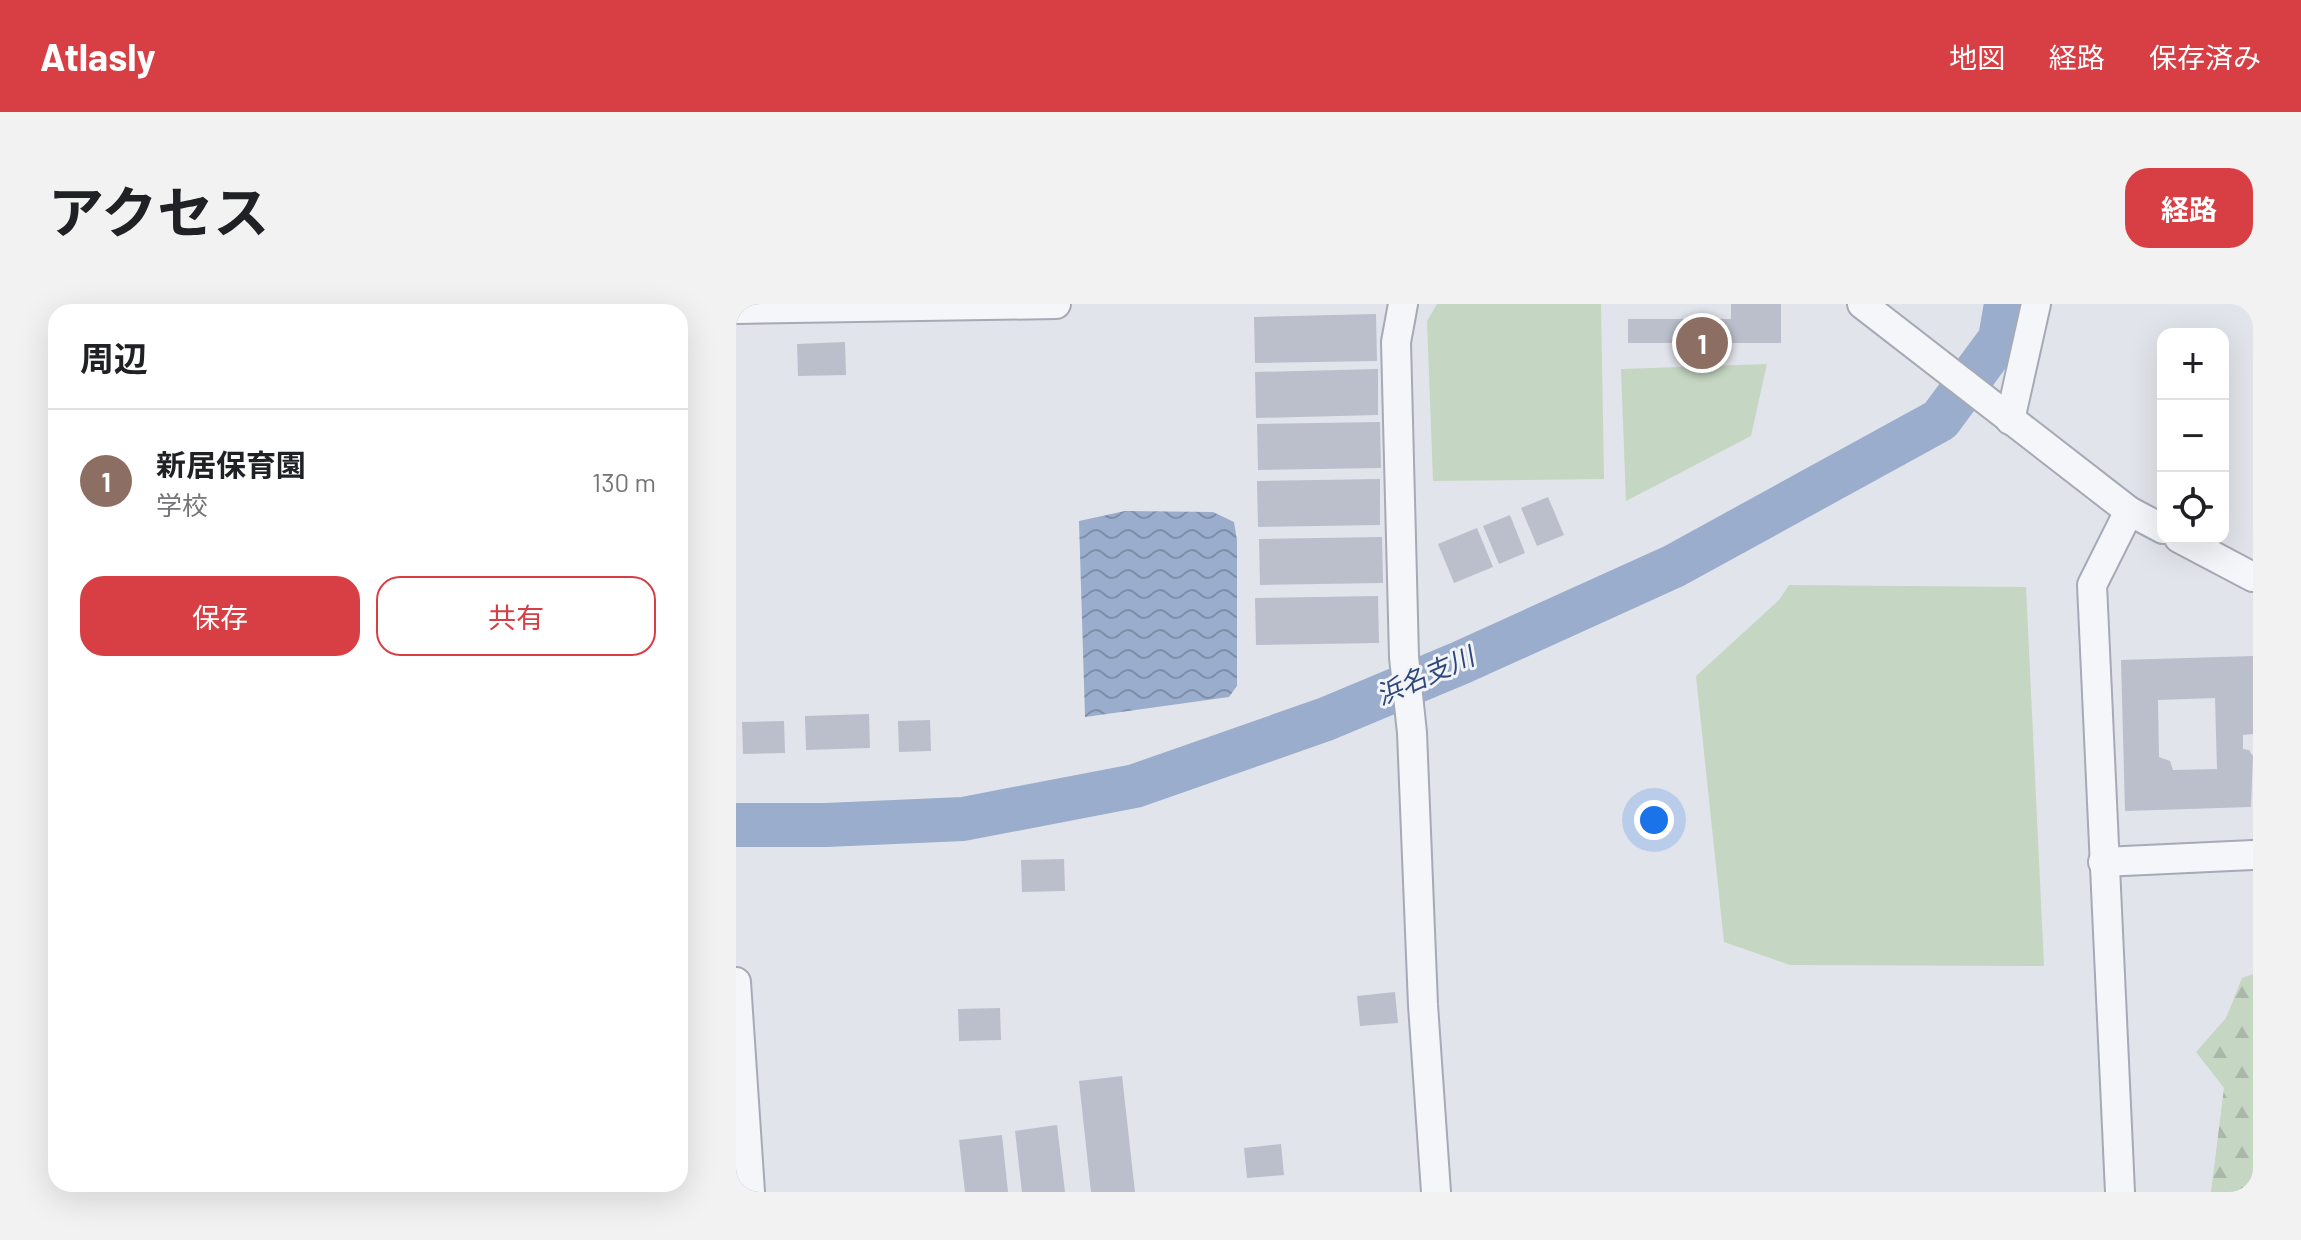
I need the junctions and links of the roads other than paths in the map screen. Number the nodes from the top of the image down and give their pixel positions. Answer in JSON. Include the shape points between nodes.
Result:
{"nodes":[{"id":1,"x":1056,"y":304,"type":"edge"},
{"id":2,"x":1403,"y":304,"type":"edge"},
{"id":3,"x":1862,"y":304,"type":"edge"},
{"id":4,"x":2036,"y":304,"type":"edge"},
{"id":5,"x":736,"y":309,"type":"edge"},
{"id":6,"x":2010,"y":420,"type":"junction"},
{"id":7,"x":2129,"y":511,"type":"junction"},
{"id":8,"x":2157,"y":526,"type":"edge"},
{"id":9,"x":2190,"y":544,"type":"edge"},
{"id":10,"x":2253,"y":577,"type":"edge"},
{"id":11,"x":2253,"y":855,"type":"edge"},
{"id":12,"x":2103,"y":862,"type":"junction"},
{"id":13,"x":736,"y":982,"type":"edge"},
{"id":14,"x":750,"y":1192,"type":"edge"},
{"id":15,"x":1436,"y":1192,"type":"edge"},
{"id":16,"x":2120,"y":1192,"type":"edge"}],
"edges":[{"from":1,"to":5,"type":"street"},
{"from":2,"to":15,"type":"street","via":[[1396,342],[1404,657]]},
{"from":3,"to":6,"type":"street"},
{"from":4,"to":6,"type":"street"},
{"from":6,"to":7,"type":"street"},
{"from":7,"to":8,"type":"street"},
{"from":7,"to":12,"type":"street","via":[[2092,585]]},
{"from":9,"to":10,"type":"street"},
{"from":11,"to":12,"type":"street"},
{"from":12,"to":16,"type":"street"},
{"from":13,"to":14,"type":"street"}]}
